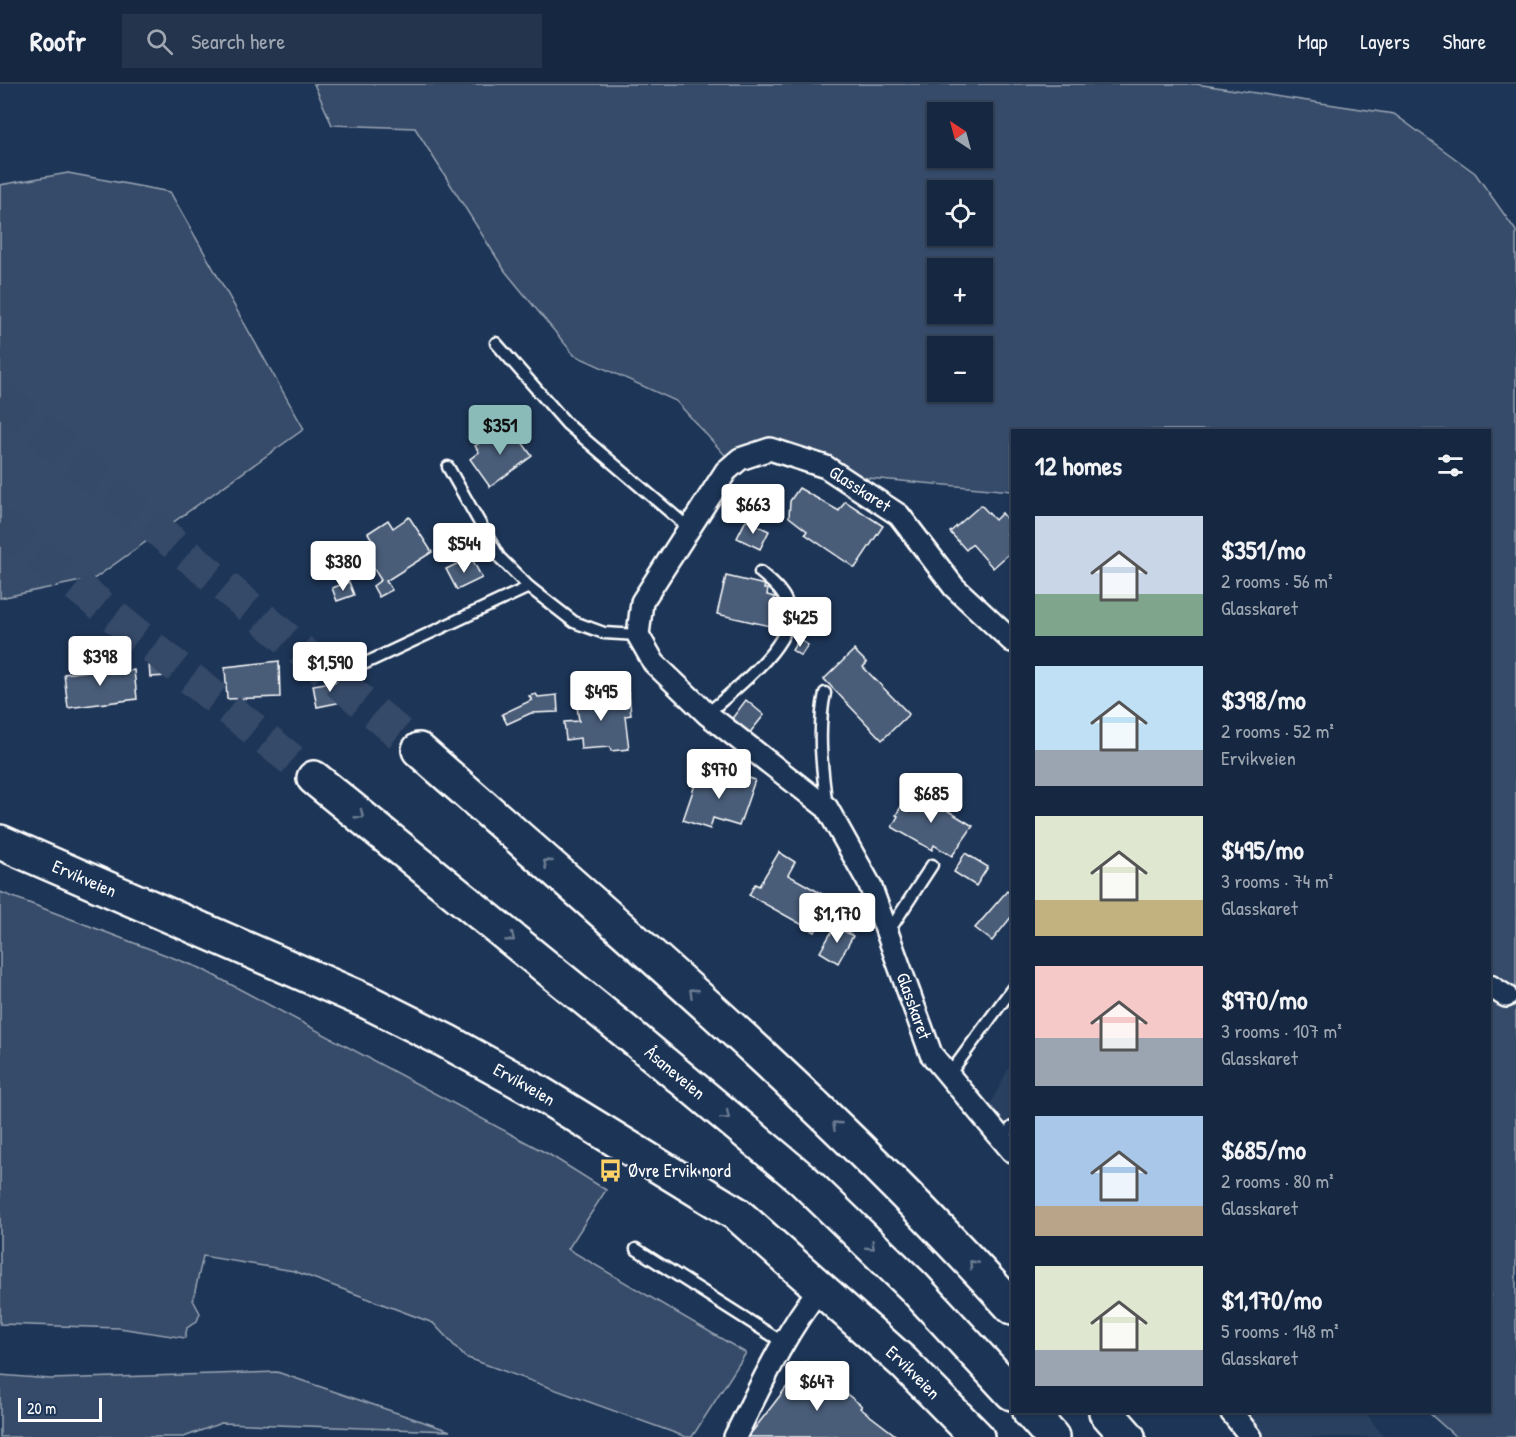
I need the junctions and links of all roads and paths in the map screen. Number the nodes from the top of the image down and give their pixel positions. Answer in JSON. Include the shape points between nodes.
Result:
{"nodes":[{"id":1,"x":496,"y":343,"type":"dead end"},
{"id":2,"x":448,"y":467,"type":"dead end"},
{"id":3,"x":691,"y":529,"type":"junction"},
{"id":4,"x":760,"y":572,"type":"dead end"},
{"id":5,"x":529,"y":586,"type":"junction"},
{"id":6,"x":638,"y":635,"type":"junction"},
{"id":7,"x":1011,"y":640,"type":"edge"},
{"id":8,"x":355,"y":668,"type":"dead end"},
{"id":9,"x":825,"y":693,"type":"dead end"},
{"id":10,"x":707,"y":714,"type":"junction"},
{"id":11,"x":419,"y":750,"type":"tunnel mouth"},
{"id":12,"x":314,"y":778,"type":"tunnel mouth"},
{"id":13,"x":827,"y":808,"type":"junction"},
{"id":14,"x":0,"y":842,"type":"edge"},
{"id":15,"x":932,"y":865,"type":"dead end"},
{"id":16,"x":886,"y":934,"type":"junction"},
{"id":17,"x":1011,"y":990,"type":"edge"},
{"id":18,"x":948,"y":1076,"type":"junction"},
{"id":19,"x":1009,"y":1139,"type":"edge"},
{"id":20,"x":636,"y":1249,"type":"dead end"},
{"id":21,"x":813,"y":1297,"type":"junction"},
{"id":22,"x":1011,"y":1306,"type":"edge"},
{"id":23,"x":784,"y":1343,"type":"junction"},
{"id":24,"x":1011,"y":1392,"type":"edge"},
{"id":25,"x":1031,"y":1413,"type":"edge"},
{"id":26,"x":1107,"y":1413,"type":"edge"},
{"id":27,"x":1232,"y":1413,"type":"edge"},
{"id":28,"x":735,"y":1437,"type":"edge"},
{"id":29,"x":977,"y":1437,"type":"edge"},
{"id":30,"x":1052,"y":1437,"type":"edge"},
{"id":31,"x":1128,"y":1437,"type":"edge"},
{"id":32,"x":1251,"y":1437,"type":"edge"}],
"edges":[{"from":1,"to":3,"type":"lane","via":[[581,437]]},
{"from":2,"to":5,"type":"lane","via":[[499,557]]},
{"from":3,"to":6,"type":"street","name":"Glasskaret","via":[[642,602]]},
{"from":3,"to":7,"type":"street","name":"Glasskaret","via":[[726,471],[740,459],[770,449],[826,467],[899,515],[954,587]]},
{"from":4,"to":10,"type":"lane","via":[[784,597],[790,611],[788,627],[776,648]]},
{"from":5,"to":6,"type":"lane","via":[[574,622],[604,633]]},
{"from":5,"to":8,"type":"lane"},
{"from":6,"to":10,"type":"street","name":"Glasskaret","via":[[654,663]]},
{"from":9,"to":13,"type":"lane","name":"Glasskaret","via":[[821,768]]},
{"from":10,"to":13,"type":"street","name":"Glasskaret"},
{"from":22,"to":11,"type":"main road","one_way":true,"via":[[844,1132],[677,977]]},
{"from":12,"to":24,"type":"main road","name":"Åsaneveien","one_way":true,"via":[[801,1179],[913,1286]]},
{"from":13,"to":16,"type":"street","name":"Glasskaret","via":[[870,885]]},
{"from":14,"to":21,"type":"main road","name":"Ervikveien","via":[[366,1001],[533,1089],[737,1214]]},
{"from":15,"to":16,"type":"lane"},
{"from":16,"to":18,"type":"street","name":"Glasskaret","via":[[931,1054]]},
{"from":17,"to":18,"type":"lane"},
{"from":18,"to":19,"type":"street","name":"Glasskaret"},
{"from":20,"to":23,"type":"lane"},
{"from":21,"to":23,"type":"street"},
{"from":21,"to":29,"type":"main road","name":"Ervikveien","via":[[903,1362]]},
{"from":23,"to":28,"type":"street"},
{"from":25,"to":30,"type":"main road"},
{"from":26,"to":31,"type":"main road"},
{"from":27,"to":32,"type":"street"}]}
